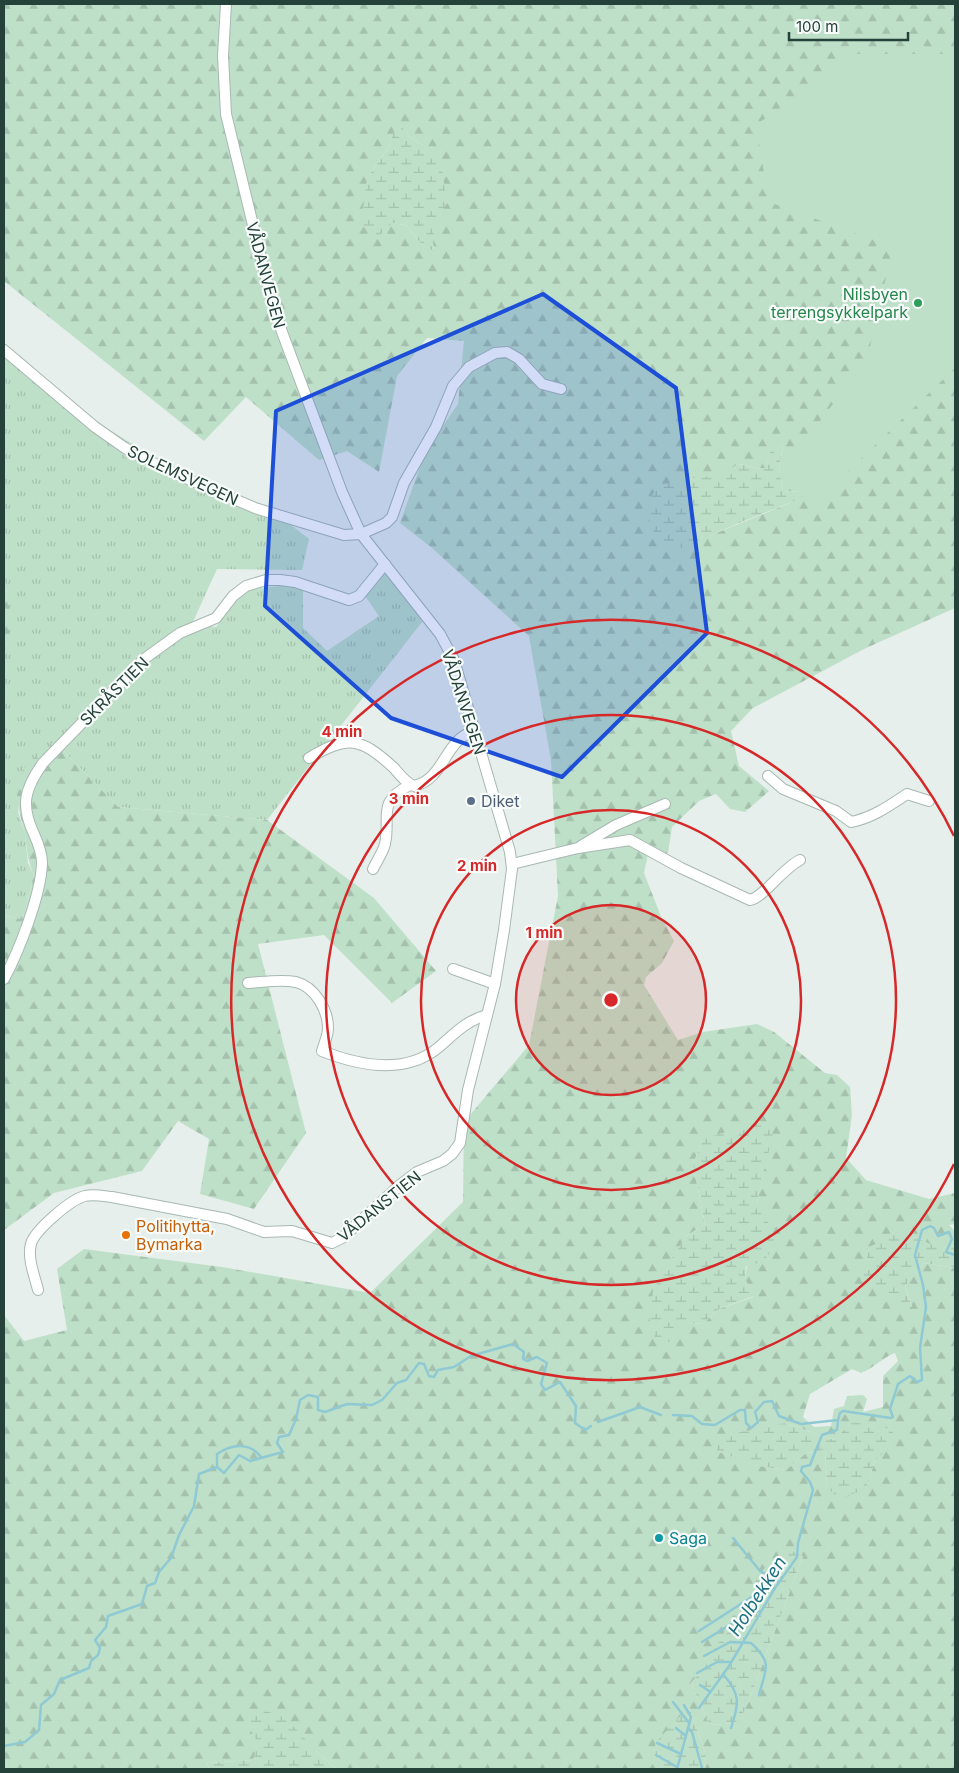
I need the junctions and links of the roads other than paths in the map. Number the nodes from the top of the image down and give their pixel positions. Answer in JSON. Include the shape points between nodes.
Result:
{"nodes":[{"id":1,"x":226,"y":4,"type":"edge"},
{"id":2,"x":4,"y":350,"type":"edge"},
{"id":3,"x":560,"y":389,"type":"dead end"},
{"id":4,"x":361,"y":534,"type":"junction"},
{"id":5,"x":385,"y":564,"type":"junction"},
{"id":6,"x":474,"y":731,"type":"junction"},
{"id":7,"x":309,"y":758,"type":"dead end"},
{"id":8,"x":768,"y":776,"type":"dead end"},
{"id":9,"x":410,"y":785,"type":"junction"},
{"id":10,"x":929,"y":802,"type":"dead end"},
{"id":11,"x":665,"y":804,"type":"dead end"},
{"id":12,"x":578,"y":848,"type":"junction"},
{"id":13,"x":800,"y":860,"type":"dead end"},
{"id":14,"x":512,"y":864,"type":"junction"},
{"id":15,"x":373,"y":869,"type":"dead end"},
{"id":16,"x":453,"y":969,"type":"dead end"},
{"id":17,"x":4,"y":979,"type":"edge"},
{"id":18,"x":248,"y":983,"type":"dead end"},
{"id":19,"x":495,"y":984,"type":"junction"},
{"id":20,"x":487,"y":1014,"type":"junction"},
{"id":21,"x":460,"y":1142,"type":"joint"},
{"id":22,"x":38,"y":1290,"type":"dead end"}],
"edges":[{"from":1,"to":4,"type":"street","name":"VÅDANVEGEN","via":[[226,114],[270,295],[342,492]]},
{"from":2,"to":4,"type":"street","name":"SOLEMSVEGEN","via":[[97,429],[147,460],[264,511],[344,535]]},
{"from":3,"to":4,"type":"street","via":[[542,384],[508,352],[495,353],[469,367],[453,386],[436,427],[404,483],[392,517]]},
{"from":4,"to":5,"type":"street","name":"VÅDANVEGEN"},
{"from":5,"to":6,"type":"street","name":"VÅDANVEGEN","via":[[448,647]]},
{"from":5,"to":17,"type":"street","name":"SKRÅSTIEN","via":[[359,596],[349,600],[295,582],[266,580],[246,586],[233,596],[216,618],[180,633],[144,659],[43,763],[30,781],[26,806],[41,853],[40,877],[30,914]]},
{"from":6,"to":9,"type":"street","via":[[456,741],[432,777],[419,785]]},
{"from":6,"to":14,"type":"street","name":"VÅDANVEGEN"},
{"from":7,"to":9,"type":"street","via":[[335,743],[361,744],[383,758]]},
{"from":8,"to":10,"type":"street","via":[[783,789],[836,811],[851,822],[882,811],[907,794]]},
{"from":9,"to":15,"type":"street","via":[[388,804],[385,846]]},
{"from":11,"to":12,"type":"street","via":[[616,825]]},
{"from":12,"to":13,"type":"street","via":[[635,841],[681,868],[748,900],[757,898],[783,870]]},
{"from":12,"to":14,"type":"street"},
{"from":14,"to":19,"type":"street","name":"VÅDANVEGEN"},
{"from":16,"to":19,"type":"street"},
{"from":18,"to":20,"type":"street","via":[[286,981],[306,987],[316,995],[326,1018],[328,1030],[322,1051],[368,1064],[407,1064],[423,1059],[461,1027]]},
{"from":19,"to":20,"type":"street","name":"VÅDANVEGEN"},
{"from":20,"to":21,"type":"street","name":"VÅDANVEGEN","via":[[468,1090]]},
{"from":21,"to":22,"type":"street","name":"VÅDANSTIEN","via":[[452,1154],[417,1172],[342,1238],[332,1243],[292,1231],[264,1232],[227,1219],[124,1199],[92,1195],[79,1197],[55,1216],[31,1244]]}]}
